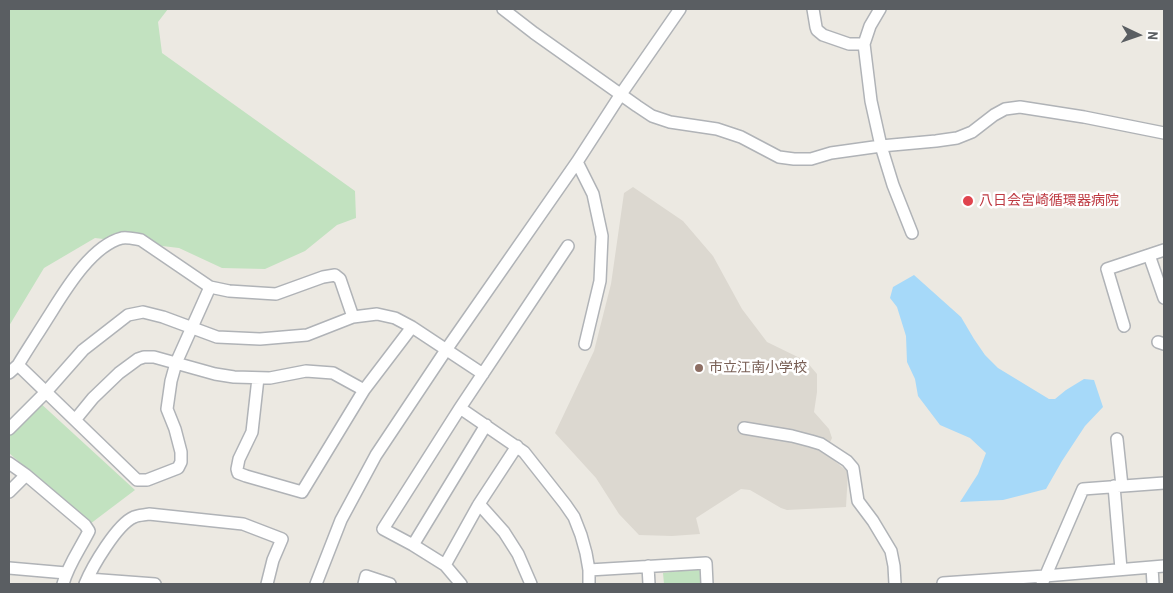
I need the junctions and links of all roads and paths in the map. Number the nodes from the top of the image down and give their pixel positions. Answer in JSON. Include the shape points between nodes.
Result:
{"nodes":[{"id":1,"x":503,"y":9,"type":"edge"},
{"id":2,"x":680,"y":9,"type":"edge"},
{"id":3,"x":813,"y":9,"type":"edge"},
{"id":4,"x":880,"y":9,"type":"edge"},
{"id":5,"x":864,"y":44,"type":"junction"},
{"id":6,"x":621,"y":94,"type":"junction"},
{"id":7,"x":1164,"y":133,"type":"edge"},
{"id":8,"x":881,"y":146,"type":"junction"},
{"id":9,"x":577,"y":162,"type":"junction"},
{"id":10,"x":912,"y":233,"type":"dead end"},
{"id":11,"x":568,"y":246,"type":"dead end"},
{"id":12,"x":1164,"y":250,"type":"edge"},
{"id":13,"x":1149,"y":255,"type":"junction"},
{"id":14,"x":210,"y":287,"type":"junction"},
{"id":15,"x":1164,"y":298,"type":"edge"},
{"id":16,"x":353,"y":318,"type":"junction"},
{"id":17,"x":1124,"y":326,"type":"dead end"},
{"id":18,"x":412,"y":327,"type":"junction"},
{"id":19,"x":192,"y":328,"type":"junction"},
{"id":20,"x":584,"y":344,"type":"dead end"},
{"id":21,"x":446,"y":350,"type":"junction"},
{"id":22,"x":176,"y":363,"type":"junction"},
{"id":23,"x":13,"y":369,"type":"edge"},
{"id":24,"x":482,"y":374,"type":"junction"},
{"id":25,"x":258,"y":378,"type":"junction"},
{"id":26,"x":364,"y":390,"type":"junction"},
{"id":27,"x":45,"y":392,"type":"junction"},
{"id":28,"x":460,"y":408,"type":"junction"},
{"id":29,"x":75,"y":420,"type":"junction"},
{"id":30,"x":486,"y":425,"type":"junction"},
{"id":31,"x":744,"y":428,"type":"dead end"},
{"id":32,"x":9,"y":429,"type":"edge"},
{"id":33,"x":1117,"y":439,"type":"dead end"},
{"id":34,"x":517,"y":446,"type":"junction"},
{"id":35,"x":9,"y":463,"type":"edge"},
{"id":36,"x":26,"y":475,"type":"junction"},
{"id":37,"x":1164,"y":483,"type":"edge"},
{"id":38,"x":1118,"y":486,"type":"junction"},
{"id":39,"x":9,"y":492,"type":"edge"},
{"id":40,"x":479,"y":504,"type":"junction"},
{"id":41,"x":413,"y":545,"type":"junction"},
{"id":42,"x":444,"y":564,"type":"junction"},
{"id":43,"x":648,"y":566,"type":"junction"},
{"id":44,"x":1164,"y":566,"type":"edge"},
{"id":45,"x":1152,"y":567,"type":"junction"},
{"id":46,"x":9,"y":568,"type":"edge"},
{"id":47,"x":589,"y":570,"type":"junction"},
{"id":48,"x":1121,"y":570,"type":"junction"},
{"id":49,"x":1092,"y":572,"type":"junction"},
{"id":50,"x":65,"y":579,"type":"edge"},
{"id":51,"x":1043,"y":580,"type":"edge"},
{"id":52,"x":86,"y":581,"type":"edge"},
{"id":53,"x":155,"y":584,"type":"edge"},
{"id":54,"x":267,"y":584,"type":"edge"},
{"id":55,"x":316,"y":584,"type":"edge"},
{"id":56,"x":364,"y":584,"type":"edge"},
{"id":57,"x":390,"y":584,"type":"edge"},
{"id":58,"x":461,"y":584,"type":"edge"},
{"id":59,"x":531,"y":584,"type":"edge"},
{"id":60,"x":589,"y":584,"type":"edge"},
{"id":61,"x":649,"y":584,"type":"edge"},
{"id":62,"x":707,"y":584,"type":"edge"},
{"id":63,"x":895,"y":584,"type":"edge"},
{"id":64,"x":943,"y":584,"type":"edge"},
{"id":65,"x":1093,"y":584,"type":"edge"},
{"id":66,"x":1153,"y":584,"type":"edge"}],
"edges":[{"from":1,"to":6,"type":"street"},
{"from":2,"to":6,"type":"street"},
{"from":3,"to":5,"type":"street","via":[[817,30],[823,35],[849,44]]},
{"from":4,"to":5,"type":"street"},
{"from":5,"to":8,"type":"street"},
{"from":6,"to":8,"type":"street","via":[[652,116],[717,129],[741,137],[779,158],[811,159]]},
{"from":6,"to":9,"type":"street"},
{"from":7,"to":8,"type":"street","via":[[1020,107],[1005,109],[972,132],[957,138]]},
{"from":8,"to":10,"type":"street"},
{"from":9,"to":20,"type":"street","via":[[593,194],[602,236],[600,281]]},
{"from":9,"to":21,"type":"street"},
{"from":11,"to":24,"type":"street"},
{"from":12,"to":13,"type":"street"},
{"from":13,"to":15,"type":"street"},
{"from":13,"to":17,"type":"street","via":[[1107,269]]},
{"from":14,"to":16,"type":"street","via":[[276,294],[335,275],[340,279]]},
{"from":14,"to":19,"type":"street"},
{"from":14,"to":23,"type":"street","via":[[141,240],[122,238],[108,244],[87,261]]},
{"from":16,"to":18,"type":"street","via":[[377,314],[395,318]]},
{"from":16,"to":19,"type":"street","via":[[307,335],[260,339],[217,337]]},
{"from":18,"to":21,"type":"street"},
{"from":18,"to":26,"type":"street"},
{"from":19,"to":22,"type":"street"},
{"from":19,"to":27,"type":"street","via":[[154,314],[128,315],[83,350]]},
{"from":21,"to":24,"type":"street"},
{"from":21,"to":55,"type":"street","via":[[376,455],[341,520]]},
{"from":22,"to":25,"type":"street","via":[[215,374]]},
{"from":22,"to":29,"type":"street","via":[[154,357],[138,359],[93,398]]},
{"from":22,"to":29,"type":"street","via":[[167,409],[181,452],[178,468],[147,480],[137,480]]},
{"from":23,"to":27,"type":"street"},
{"from":24,"to":28,"type":"street"},
{"from":25,"to":26,"type":"street","via":[[306,371],[333,374]]},
{"from":25,"to":26,"type":"street","via":[[252,432],[239,459],[238,473],[302,492]]},
{"from":27,"to":29,"type":"street"},
{"from":27,"to":32,"type":"street"},
{"from":28,"to":30,"type":"street"},
{"from":28,"to":41,"type":"street","via":[[383,529]]},
{"from":30,"to":34,"type":"street"},
{"from":30,"to":41,"type":"street"},
{"from":31,"to":63,"type":"street","via":[[821,444],[847,461],[852,468],[858,501],[891,551]]},
{"from":33,"to":38,"type":"street"},
{"from":34,"to":40,"type":"street"},
{"from":34,"to":47,"type":"street","via":[[574,517]]},
{"from":35,"to":36,"type":"street"},
{"from":36,"to":39,"type":"street"},
{"from":36,"to":50,"type":"street","via":[[89,531]]},
{"from":37,"to":38,"type":"street"},
{"from":38,"to":48,"type":"street"},
{"from":38,"to":51,"type":"street","via":[[1083,489]]},
{"from":40,"to":42,"type":"street"},
{"from":40,"to":59,"type":"street","via":[[514,546]]},
{"from":41,"to":42,"type":"street"},
{"from":42,"to":58,"type":"street"},
{"from":43,"to":47,"type":"street"},
{"from":43,"to":61,"type":"street"},
{"from":43,"to":62,"type":"street","via":[[706,563]]},
{"from":44,"to":45,"type":"street"},
{"from":45,"to":48,"type":"street"},
{"from":45,"to":66,"type":"street"},
{"from":46,"to":50,"type":"street"},
{"from":47,"to":60,"type":"street"},
{"from":48,"to":49,"type":"street"},
{"from":49,"to":51,"type":"street"},
{"from":49,"to":65,"type":"street"},
{"from":51,"to":64,"type":"street"},
{"from":52,"to":53,"type":"street"},
{"from":52,"to":54,"type":"street","via":[[124,524],[135,516],[150,514],[243,524],[282,539]]},
{"from":56,"to":57,"type":"street","via":[[366,576]]}]}
